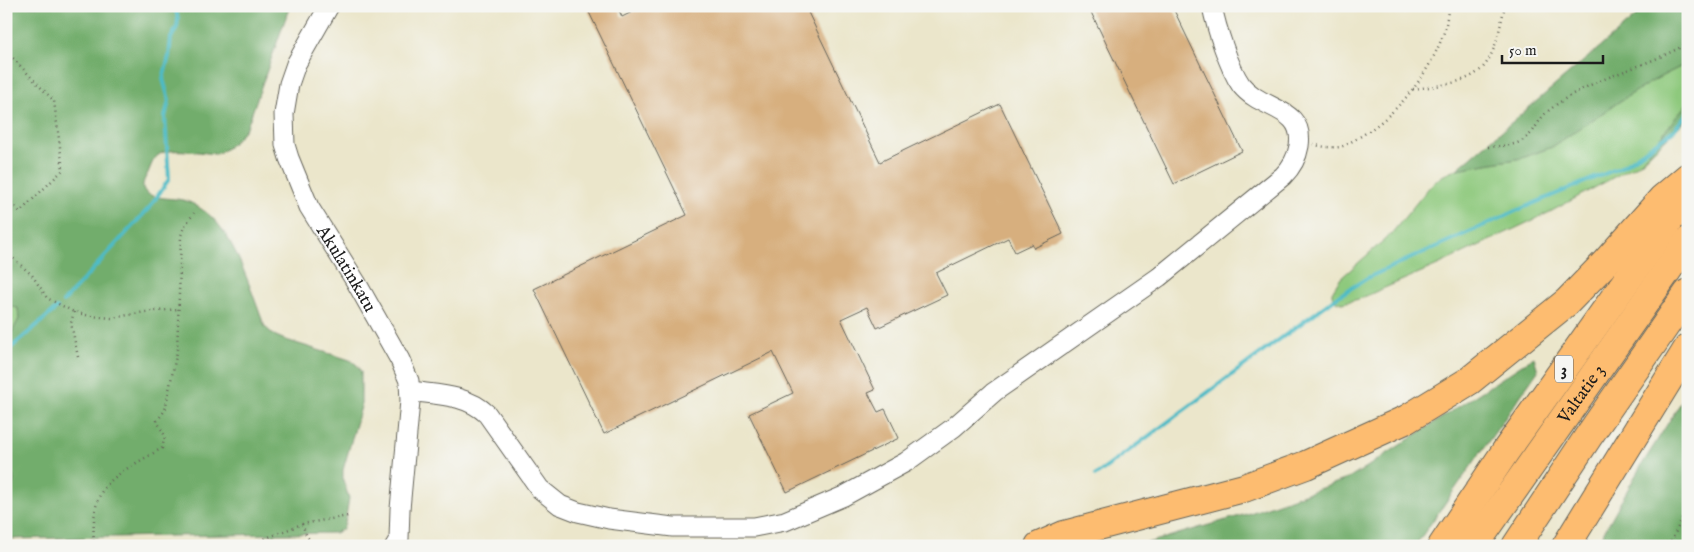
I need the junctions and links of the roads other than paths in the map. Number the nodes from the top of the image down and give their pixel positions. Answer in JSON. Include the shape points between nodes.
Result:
{"nodes":[{"id":1,"x":330,"y":6,"type":"edge"},
{"id":2,"x":1212,"y":6,"type":"edge"},
{"id":3,"x":1688,"y":176,"type":"edge"},
{"id":4,"x":1688,"y":194,"type":"edge"},
{"id":5,"x":1688,"y":241,"type":"edge"},
{"id":6,"x":1688,"y":293,"type":"edge"},
{"id":7,"x":1688,"y":348,"type":"edge"},
{"id":8,"x":410,"y":391,"type":"junction"},
{"id":9,"x":399,"y":544,"type":"edge"},
{"id":10,"x":1039,"y":546,"type":"edge"},
{"id":11,"x":1442,"y":546,"type":"edge"},
{"id":12,"x":1474,"y":546,"type":"edge"},
{"id":13,"x":1516,"y":546,"type":"edge"},
{"id":14,"x":1566,"y":546,"type":"edge"}],
"edges":[{"from":1,"to":8,"type":"street","name":"Akulatinkatu","via":[[296,64],[289,84],[284,114],[285,145],[310,207],[400,360]]},
{"from":2,"to":8,"type":"street","via":[[1241,84],[1258,100],[1288,114],[1297,125],[1300,140],[1295,160],[1284,176],[1159,277],[994,392],[953,428],[906,462],[844,496],[785,522],[754,527],[673,527],[578,512],[540,489],[478,406],[458,398]]},
{"from":3,"to":10,"type":"highway","via":[[1662,199],[1567,302],[1469,381],[1407,419],[1322,458],[1244,488],[1064,535]]},
{"from":4,"to":11,"type":"highway","number":"3"},
{"from":5,"to":12,"type":"highway","name":"Valtatie 3"},
{"from":6,"to":13,"type":"highway","name":"Valtatie 3"},
{"from":7,"to":14,"type":"highway"},
{"from":8,"to":9,"type":"street","name":"Akulatinkatu"}]}
